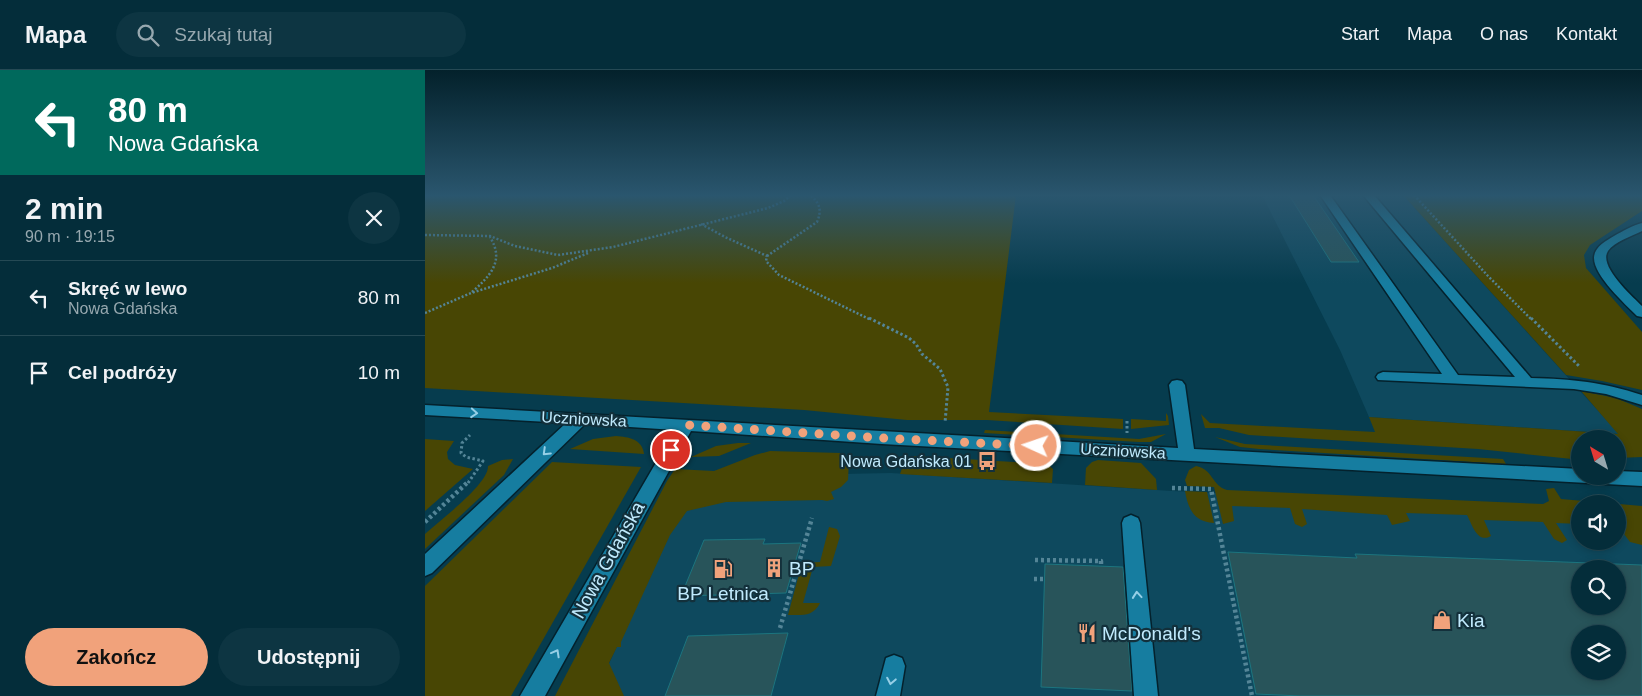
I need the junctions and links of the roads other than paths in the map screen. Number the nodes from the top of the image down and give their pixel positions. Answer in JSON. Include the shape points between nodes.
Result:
{"nodes":[{"id":1,"x":1345,"y":224,"type":"edge"},
{"id":2,"x":1393,"y":224,"type":"edge"},
{"id":3,"x":1642,"y":226,"type":"edge"},
{"id":4,"x":1642,"y":313,"type":"edge"},
{"id":5,"x":1383,"y":377,"type":"dead end"},
{"id":6,"x":1454,"y":380,"type":"junction"},
{"id":7,"x":1527,"y":382,"type":"junction"},
{"id":8,"x":1177,"y":385,"type":"dead end"},
{"id":9,"x":1642,"y":400,"type":"edge"},
{"id":10,"x":425,"y":410,"type":"edge"},
{"id":11,"x":581,"y":418,"type":"junction"},
{"id":12,"x":687,"y":425,"type":"junction"},
{"id":13,"x":1187,"y":455,"type":"junction"},
{"id":14,"x":1642,"y":480,"type":"edge"},
{"id":15,"x":1131,"y":523,"type":"dead end"},
{"id":16,"x":425,"y":567,"type":"edge"},
{"id":17,"x":894,"y":666,"type":"dead end"},
{"id":18,"x":532,"y":696,"type":"edge"},
{"id":19,"x":888,"y":696,"type":"edge"},
{"id":20,"x":1146,"y":696,"type":"edge"}],
"edges":[{"from":1,"to":6,"type":"street"},
{"from":2,"to":7,"type":"street"},
{"from":3,"to":4,"type":"street","via":[[1609,244],[1601,251],[1599,260],[1602,269]]},
{"from":5,"to":6,"type":"street"},
{"from":6,"to":7,"type":"street"},
{"from":7,"to":9,"type":"street","via":[[1608,389]]},
{"from":8,"to":13,"type":"street"},
{"from":10,"to":11,"type":"street","name":"Uczniowska","one_way":true},
{"from":11,"to":12,"type":"street","name":"Uczniowska"},
{"from":11,"to":16,"type":"street","one_way":true},
{"from":12,"to":13,"type":"street","name":"Uczniowska"},
{"from":18,"to":12,"type":"street","name":"Nowa Gdańska","one_way":true},
{"from":13,"to":14,"type":"street","name":"Uczniowska"},
{"from":20,"to":15,"type":"street","one_way":true},
{"from":17,"to":19,"type":"street","one_way":true}]}
